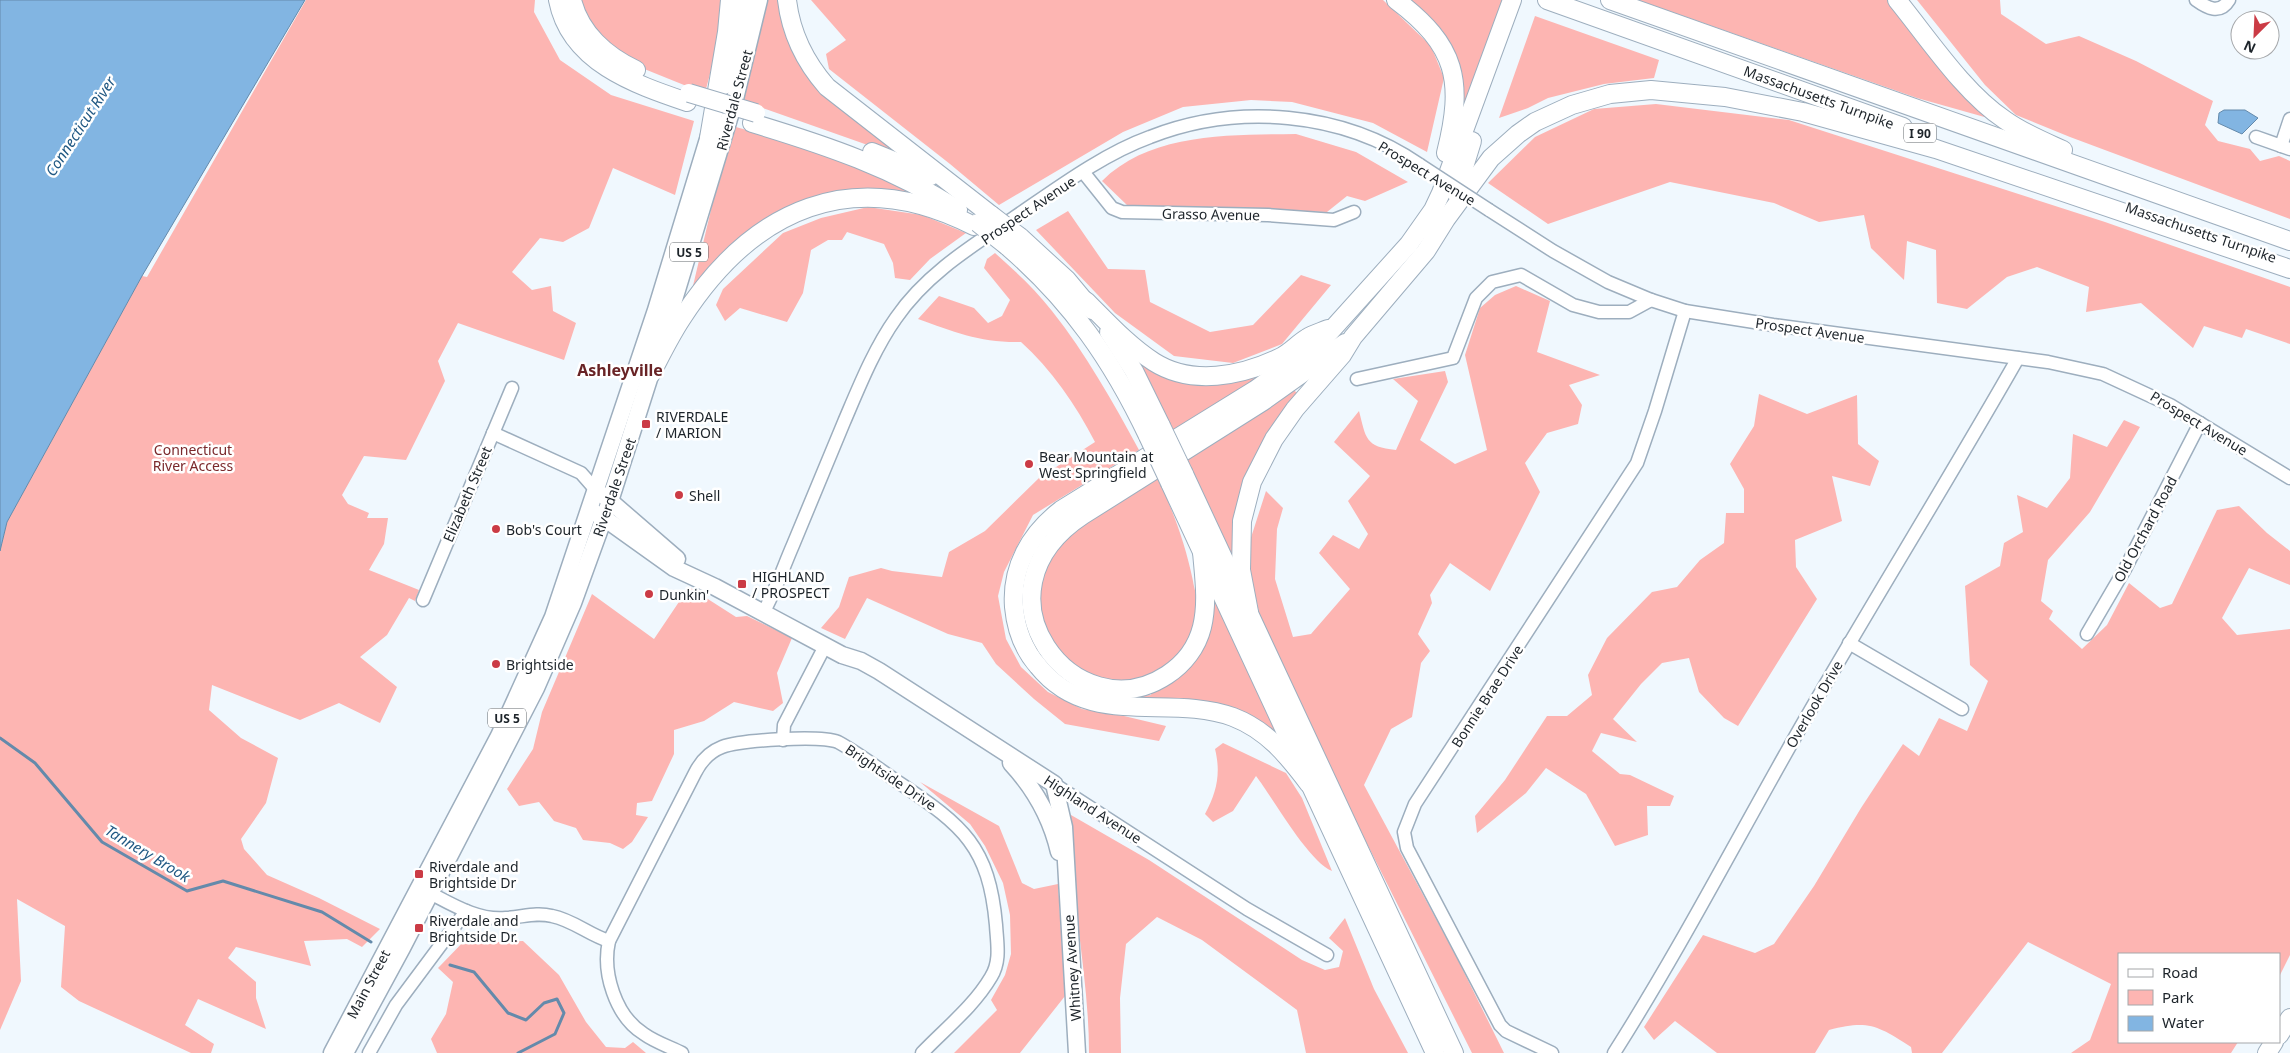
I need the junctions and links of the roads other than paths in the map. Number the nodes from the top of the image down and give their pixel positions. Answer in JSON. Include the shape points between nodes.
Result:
{"nodes":[{"id":1,"x":558,"y":0,"type":"edge"},
{"id":2,"x":572,"y":0,"type":"edge"},
{"id":3,"x":730,"y":0,"type":"edge"},
{"id":4,"x":746,"y":0,"type":"edge"},
{"id":5,"x":759,"y":0,"type":"edge"},
{"id":6,"x":787,"y":0,"type":"edge"},
{"id":7,"x":1396,"y":0,"type":"edge"},
{"id":8,"x":1512,"y":0,"type":"edge"},
{"id":9,"x":1522,"y":0,"type":"edge"},
{"id":10,"x":1610,"y":0,"type":"edge"},
{"id":11,"x":1897,"y":0,"type":"edge"},
{"id":12,"x":2196,"y":0,"type":"edge"},
{"id":13,"x":2229,"y":0,"type":"edge"},
{"id":14,"x":1549,"y":1,"type":"edge"},
{"id":15,"x":688,"y":97,"type":"junction"},
{"id":16,"x":754,"y":118,"type":"junction"},
{"id":17,"x":2290,"y":119,"type":"edge"},
{"id":18,"x":2256,"y":137,"type":"dead end"},
{"id":19,"x":709,"y":138,"type":"junction"},
{"id":20,"x":2285,"y":148,"type":"edge"},
{"id":21,"x":1084,"y":172,"type":"junction"},
{"id":22,"x":2161,"y":195,"type":"junction"},
{"id":23,"x":968,"y":198,"type":"junction"},
{"id":24,"x":1354,"y":212,"type":"dead end"},
{"id":25,"x":1439,"y":214,"type":"junction"},
{"id":26,"x":981,"y":221,"type":"junction"},
{"id":27,"x":1008,"y":240,"type":"junction"},
{"id":28,"x":2290,"y":241,"type":"edge"},
{"id":29,"x":2290,"y":263,"type":"edge"},
{"id":30,"x":2290,"y":269,"type":"edge"},
{"id":31,"x":1651,"y":300,"type":"junction"},
{"id":32,"x":1086,"y":301,"type":"junction"},
{"id":33,"x":1685,"y":311,"type":"junction"},
{"id":34,"x":1336,"y":326,"type":"junction"},
{"id":35,"x":1353,"y":337,"type":"junction"},
{"id":36,"x":2018,"y":358,"type":"junction"},
{"id":37,"x":651,"y":374,"type":"junction"},
{"id":38,"x":1357,"y":379,"type":"dead end"},
{"id":39,"x":512,"y":388,"type":"dead end"},
{"id":40,"x":2200,"y":423,"type":"junction"},
{"id":41,"x":1155,"y":431,"type":"junction"},
{"id":42,"x":493,"y":433,"type":"junction"},
{"id":43,"x":2290,"y":478,"type":"edge"},
{"id":44,"x":1177,"y":479,"type":"junction"},
{"id":45,"x":595,"y":489,"type":"junction"},
{"id":46,"x":610,"y":501,"type":"junction"},
{"id":47,"x":588,"y":510,"type":"junction"},
{"id":48,"x":604,"y":518,"type":"junction"},
{"id":49,"x":1202,"y":552,"type":"junction"},
{"id":50,"x":423,"y":600,"type":"dead end"},
{"id":51,"x":765,"y":608,"type":"junction"},
{"id":52,"x":1249,"y":612,"type":"junction"},
{"id":53,"x":2087,"y":634,"type":"dead end"},
{"id":54,"x":1849,"y":643,"type":"junction"},
{"id":55,"x":825,"y":646,"type":"junction"},
{"id":56,"x":861,"y":661,"type":"junction"},
{"id":57,"x":1962,"y":709,"type":"dead end"},
{"id":58,"x":783,"y":740,"type":"junction"},
{"id":59,"x":995,"y":746,"type":"junction"},
{"id":60,"x":1309,"y":784,"type":"junction"},
{"id":61,"x":1061,"y":792,"type":"junction"},
{"id":62,"x":1042,"y":804,"type":"junction"},
{"id":63,"x":1066,"y":884,"type":"junction"},
{"id":64,"x":430,"y":893,"type":"junction"},
{"id":65,"x":466,"y":911,"type":"junction"},
{"id":66,"x":410,"y":918,"type":"junction"},
{"id":67,"x":609,"y":941,"type":"junction"},
{"id":68,"x":1327,"y":955,"type":"dead end"},
{"id":69,"x":2290,"y":1018,"type":"edge"},
{"id":70,"x":2280,"y":1033,"type":"edge"},
{"id":71,"x":332,"y":1053,"type":"edge"},
{"id":72,"x":345,"y":1053,"type":"edge"},
{"id":73,"x":369,"y":1053,"type":"edge"},
{"id":74,"x":682,"y":1053,"type":"edge"},
{"id":75,"x":922,"y":1053,"type":"edge"},
{"id":76,"x":1077,"y":1053,"type":"edge"},
{"id":77,"x":1435,"y":1053,"type":"edge"},
{"id":78,"x":1454,"y":1053,"type":"edge"},
{"id":79,"x":1552,"y":1053,"type":"edge"},
{"id":80,"x":1614,"y":1053,"type":"edge"}],
"edges":[{"from":1,"to":15,"type":"highway","via":[[569,31],[596,59],[627,79]]},
{"from":2,"to":15,"type":"highway","via":[[584,29],[606,51]]},
{"from":3,"to":19,"type":"highway"},
{"from":4,"to":19,"type":"main road","name":"Riverdale Street","number":"US 5"},
{"from":5,"to":37,"type":"main road","name":"Riverdale Street","number":"US 5","via":[[723,141]]},
{"from":6,"to":23,"type":"highway","via":[[798,44],[827,87]]},
{"from":7,"to":25,"type":"highway","via":[[1434,34],[1453,73],[1454,117]]},
{"from":8,"to":25,"type":"highway"},
{"from":9,"to":25,"type":"highway","via":[[1467,155],[1462,181]]},
{"from":10,"to":22,"type":"highway","name":"Massachusetts Turnpike","number":"I 90"},
{"from":11,"to":22,"type":"highway","via":[[1951,67],[2003,120]]},
{"from":12,"to":13,"type":"street","via":[[2215,10]]},
{"from":14,"to":29,"type":"highway","name":"Massachusetts Turnpike","number":"I 90"},
{"from":15,"to":16,"type":"highway"},
{"from":16,"to":23,"type":"highway","via":[[897,161]]},
{"from":16,"to":26,"type":"highway","via":[[876,165]]},
{"from":17,"to":20,"type":"street"},
{"from":18,"to":20,"type":"street"},
{"from":19,"to":45,"type":"main road","name":"Riverdale Street","number":"US 5","via":[[656,310]]},
{"from":21,"to":24,"type":"street","name":"Grasso Avenue","via":[[1112,208],[1122,212],[1268,215],[1334,220]]},
{"from":21,"to":31,"type":"street","name":"Prospect Avenue","bridge":true,"via":[[1123,149],[1173,128],[1224,118],[1261,116],[1339,127],[1420,165],[1590,272]]},
{"from":21,"to":51,"type":"street","name":"Prospect Avenue","via":[[939,271],[896,317],[850,407]]},
{"from":22,"to":28,"type":"highway","name":"Massachusetts Turnpike","number":"I 90"},
{"from":23,"to":26,"type":"highway"},
{"from":25,"to":30,"type":"highway","via":[[1490,158],[1535,122],[1590,99],[1652,90],[1752,102],[1861,126],[1977,162]]},
{"from":25,"to":34,"type":"highway"},
{"from":25,"to":35,"type":"highway","via":[[1426,251]]},
{"from":26,"to":27,"type":"highway","bridge":true},
{"from":26,"to":27,"type":"highway","bridge":true},
{"from":26,"to":37,"type":"highway","via":[[922,204],[878,197],[844,198],[793,214],[746,245],[706,286],[682,318]]},
{"from":27,"to":32,"type":"highway","via":[[1056,269]]},
{"from":27,"to":41,"type":"highway","via":[[1087,330]]},
{"from":31,"to":33,"type":"street","name":"Prospect Avenue"},
{"from":31,"to":38,"type":"street","via":[[1629,312],[1599,312],[1573,305],[1522,275],[1492,282],[1476,298],[1453,358]]},
{"from":32,"to":34,"type":"highway","via":[[1154,362],[1176,372],[1194,375],[1224,375],[1257,368],[1288,353],[1308,338]]},
{"from":32,"to":41,"type":"highway","via":[[1122,352]]},
{"from":33,"to":36,"type":"street","name":"Prospect Avenue"},
{"from":33,"to":79,"type":"street","name":"Bonnie Brae Drive","via":[[1637,462],[1415,804],[1404,827],[1411,857],[1500,1025]]},
{"from":34,"to":60,"type":"highway","via":[[1285,371],[1047,520],[1023,556],[1014,590],[1015,614],[1022,640],[1034,662],[1058,686],[1102,705],[1202,710],[1234,718],[1273,741]]},
{"from":35,"to":49,"type":"highway","via":[[1262,402],[1059,533],[1041,558],[1032,585],[1033,615],[1044,643],[1067,669],[1100,686],[1118,689],[1138,687],[1165,676],[1187,657],[1202,626],[1205,596]]},
{"from":35,"to":52,"type":"highway","via":[[1342,356],[1280,429],[1252,482],[1242,521],[1240,546]]},
{"from":36,"to":40,"type":"street","name":"Prospect Avenue","via":[[2103,374],[2148,393]]},
{"from":36,"to":54,"type":"street","name":"Overlook Drive"},
{"from":37,"to":46,"type":"main road","name":"Riverdale Street","number":"US 5"},
{"from":39,"to":42,"type":"street","name":"Elizabeth Street"},
{"from":40,"to":43,"type":"street","name":"Prospect Avenue"},
{"from":40,"to":53,"type":"street","name":"Old Orchard Road","via":[[2121,576]]},
{"from":41,"to":44,"type":"highway","bridge":true},
{"from":42,"to":45,"type":"street","via":[[581,473]]},
{"from":42,"to":50,"type":"street","name":"Elizabeth Street"},
{"from":44,"to":49,"type":"highway"},
{"from":44,"to":52,"type":"highway"},
{"from":45,"to":46,"type":"main road","name":"Highland Avenue"},
{"from":45,"to":47,"type":"main road","name":"Riverdale Street","number":"US 5"},
{"from":46,"to":48,"type":"main road","name":"Riverdale Street","number":"US 5"},
{"from":46,"to":51,"type":"main road","name":"Highland Avenue","via":[[677,559],[718,577]]},
{"from":47,"to":48,"type":"main road","name":"Highland Avenue"},
{"from":47,"to":66,"type":"main road","name":"Riverdale Street","number":"US 5","via":[[560,599],[524,683]]},
{"from":48,"to":51,"type":"main road","name":"Highland Avenue","via":[[664,562]]},
{"from":48,"to":64,"type":"main road","name":"Riverdale Street","number":"US 5","via":[[566,621],[536,688]]},
{"from":49,"to":60,"type":"highway"},
{"from":51,"to":55,"type":"main road","name":"Highland Avenue"},
{"from":51,"to":56,"type":"main road","name":"Highland Avenue","via":[[848,648]]},
{"from":52,"to":78,"type":"highway"},
{"from":54,"to":57,"type":"street"},
{"from":54,"to":80,"type":"street","name":"Overlook Drive"},
{"from":55,"to":56,"type":"main road","name":"Highland Avenue"},
{"from":55,"to":58,"type":"street","via":[[784,725]]},
{"from":56,"to":59,"type":"main road","name":"Highland Avenue"},
{"from":58,"to":67,"type":"street","name":"Brightside Drive","via":[[727,745],[703,760]]},
{"from":58,"to":75,"type":"street","name":"Brightside Drive","via":[[828,739],[843,745],[949,817],[970,842],[984,866],[992,893],[998,961],[992,976],[974,1000]]},
{"from":59,"to":61,"type":"main road","name":"Highland Avenue"},
{"from":59,"to":62,"type":"main road","name":"Whitney Avenue","via":[[1028,782]]},
{"from":60,"to":77,"type":"highway"},
{"from":61,"to":62,"type":"main road"},
{"from":61,"to":63,"type":"main road","name":"Whitney Avenue"},
{"from":61,"to":68,"type":"street","name":"Highland Avenue"},
{"from":62,"to":63,"type":"main road","name":"Whitney Avenue"},
{"from":63,"to":76,"type":"main road","name":"Whitney Avenue"},
{"from":64,"to":65,"type":"street"},
{"from":64,"to":66,"type":"main road","name":"Riverdale Street","number":"US 5"},
{"from":65,"to":67,"type":"street","via":[[490,918],[535,914],[554,916]]},
{"from":65,"to":73,"type":"street","via":[[396,1005]]},
{"from":66,"to":71,"type":"main road","name":"Main Street","number":"US 5"},
{"from":66,"to":72,"type":"main road","name":"Main Street","number":"US 5"},
{"from":67,"to":74,"type":"street","name":"Brightside Drive","via":[[610,980],[625,1014],[644,1035]]},
{"from":69,"to":70,"type":"highway"}]}
